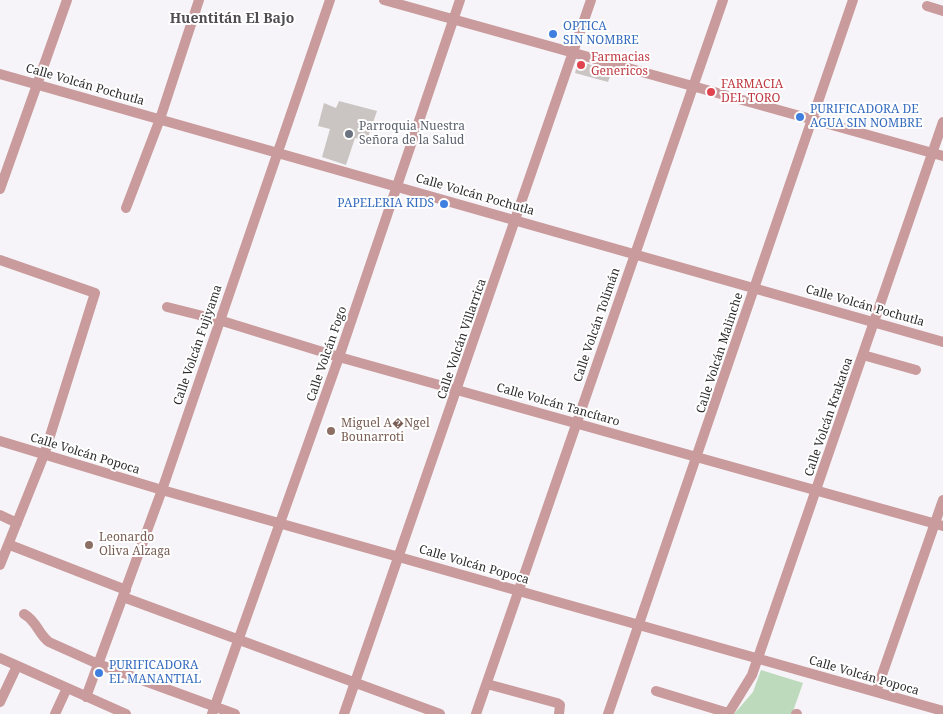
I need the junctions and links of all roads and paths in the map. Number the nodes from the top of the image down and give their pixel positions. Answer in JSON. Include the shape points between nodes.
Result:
{"nodes":[{"id":1,"x":67,"y":0,"type":"edge"},
{"id":2,"x":199,"y":0,"type":"edge"},
{"id":3,"x":330,"y":0,"type":"edge"},
{"id":4,"x":384,"y":0,"type":"edge"},
{"id":5,"x":460,"y":0,"type":"edge"},
{"id":6,"x":591,"y":0,"type":"edge"},
{"id":7,"x":723,"y":0,"type":"edge"},
{"id":8,"x":854,"y":0,"type":"edge"},
{"id":9,"x":927,"y":6,"type":"dead end"},
{"id":10,"x":943,"y":11,"type":"edge"},
{"id":11,"x":453,"y":19,"type":"junction"},
{"id":12,"x":573,"y":53,"type":"junction"},
{"id":13,"x":0,"y":74,"type":"edge"},
{"id":14,"x":37,"y":86,"type":"junction"},
{"id":15,"x":692,"y":86,"type":"junction"},
{"id":16,"x":160,"y":119,"type":"junction"},
{"id":17,"x":813,"y":120,"type":"junction"},
{"id":18,"x":943,"y":122,"type":"edge"},
{"id":19,"x":279,"y":151,"type":"junction"},
{"id":20,"x":932,"y":154,"type":"junction"},
{"id":21,"x":943,"y":156,"type":"edge"},
{"id":22,"x":397,"y":185,"type":"junction"},
{"id":23,"x":0,"y":189,"type":"edge"},
{"id":24,"x":126,"y":208,"type":"dead end"},
{"id":25,"x":516,"y":219,"type":"junction"},
{"id":26,"x":634,"y":253,"type":"junction"},
{"id":27,"x":0,"y":260,"type":"edge"},
{"id":28,"x":755,"y":288,"type":"junction"},
{"id":29,"x":167,"y":307,"type":"dead end"},
{"id":30,"x":219,"y":320,"type":"junction"},
{"id":31,"x":875,"y":322,"type":"junction"},
{"id":32,"x":943,"y":342,"type":"edge"},
{"id":33,"x":863,"y":355,"type":"junction"},
{"id":34,"x":339,"y":357,"type":"junction"},
{"id":35,"x":916,"y":370,"type":"dead end"},
{"id":36,"x":458,"y":389,"type":"junction"},
{"id":37,"x":577,"y":424,"type":"junction"},
{"id":38,"x":0,"y":441,"type":"edge"},
{"id":39,"x":44,"y":455,"type":"junction"},
{"id":40,"x":698,"y":458,"type":"junction"},
{"id":41,"x":162,"y":490,"type":"junction"},
{"id":42,"x":817,"y":491,"type":"junction"},
{"id":43,"x":943,"y":500,"type":"edge"},
{"id":44,"x":0,"y":516,"type":"edge"},
{"id":45,"x":17,"y":523,"type":"junction"},
{"id":46,"x":281,"y":523,"type":"junction"},
{"id":47,"x":939,"y":524,"type":"edge"},
{"id":48,"x":10,"y":545,"type":"junction"},
{"id":49,"x":400,"y":557,"type":"junction"},
{"id":50,"x":0,"y":566,"type":"edge"},
{"id":51,"x":519,"y":591,"type":"junction"},
{"id":52,"x":124,"y":594,"type":"junction"},
{"id":53,"x":24,"y":614,"type":"dead end"},
{"id":54,"x":640,"y":625,"type":"junction"},
{"id":55,"x":239,"y":640,"type":"junction"},
{"id":56,"x":0,"y":658,"type":"edge"},
{"id":57,"x":758,"y":659,"type":"junction"},
{"id":58,"x":98,"y":664,"type":"junction"},
{"id":59,"x":17,"y":666,"type":"junction"},
{"id":60,"x":356,"y":683,"type":"junction"},
{"id":61,"x":487,"y":684,"type":"junction"},
{"id":62,"x":67,"y":688,"type":"junction"},
{"id":63,"x":656,"y":691,"type":"dead end"},
{"id":64,"x":876,"y":692,"type":"junction"},
{"id":65,"x":86,"y":697,"type":"junction"},
{"id":66,"x":0,"y":702,"type":"edge"},
{"id":67,"x":213,"y":710,"type":"edge"},
{"id":68,"x":943,"y":711,"type":"edge"},
{"id":69,"x":121,"y":713,"type":"edge"},
{"id":70,"x":55,"y":714,"type":"edge"},
{"id":71,"x":235,"y":714,"type":"edge"},
{"id":72,"x":344,"y":714,"type":"edge"},
{"id":73,"x":440,"y":714,"type":"edge"},
{"id":74,"x":476,"y":714,"type":"edge"},
{"id":75,"x":559,"y":714,"type":"edge"},
{"id":76,"x":608,"y":714,"type":"edge"},
{"id":77,"x":728,"y":714,"type":"edge"}],
"edges":[{"from":1,"to":14,"type":"street"},
{"from":2,"to":16,"type":"street"},
{"from":3,"to":19,"type":"street","name":"Calle Volcán Fujiyama"},
{"from":4,"to":11,"type":"street"},
{"from":5,"to":11,"type":"street","name":"Calle Volcán Fogo"},
{"from":6,"to":12,"type":"street","name":"Calle Volcán Villarrica"},
{"from":7,"to":15,"type":"street","name":"Calle Volcán Tolimán"},
{"from":8,"to":17,"type":"street","name":"Calle Volcán Malinche"},
{"from":9,"to":10,"type":"street"},
{"from":11,"to":12,"type":"street"},
{"from":11,"to":22,"type":"street","name":"Calle Volcán Fogo"},
{"from":12,"to":15,"type":"street"},
{"from":12,"to":25,"type":"street","name":"Calle Volcán Villarrica"},
{"from":13,"to":14,"type":"street","name":"Calle Volcán Pochutla"},
{"from":14,"to":16,"type":"street","name":"Calle Volcán Pochutla"},
{"from":14,"to":23,"type":"street"},
{"from":15,"to":17,"type":"street"},
{"from":15,"to":26,"type":"street","name":"Calle Volcán Tolimán"},
{"from":16,"to":19,"type":"street","name":"Calle Volcán Pochutla"},
{"from":16,"to":24,"type":"street"},
{"from":17,"to":20,"type":"street"},
{"from":17,"to":28,"type":"street","name":"Calle Volcán Malinche"},
{"from":18,"to":20,"type":"street","name":"Calle Volcán Krakatoa"},
{"from":19,"to":22,"type":"street","name":"Calle Volcán Pochutla"},
{"from":19,"to":30,"type":"street","name":"Calle Volcán Fujiyama"},
{"from":20,"to":21,"type":"street"},
{"from":20,"to":31,"type":"street","name":"Calle Volcán Krakatoa"},
{"from":22,"to":25,"type":"street","name":"Calle Volcán Pochutla"},
{"from":22,"to":34,"type":"street","name":"Calle Volcán Fogo"},
{"from":25,"to":26,"type":"street","name":"Calle Volcán Pochutla"},
{"from":25,"to":36,"type":"street","name":"Calle Volcán Villarrica"},
{"from":26,"to":28,"type":"street","name":"Calle Volcán Pochutla"},
{"from":26,"to":37,"type":"street","name":"Calle Volcán Tolimán"},
{"from":27,"to":39,"type":"street","via":[[95,293]]},
{"from":28,"to":31,"type":"street","name":"Calle Volcán Pochutla"},
{"from":28,"to":40,"type":"street","name":"Calle Volcán Malinche"},
{"from":29,"to":30,"type":"street","name":"Calle Volcán Tancítaro"},
{"from":30,"to":34,"type":"street","name":"Calle Volcán Tancítaro"},
{"from":30,"to":41,"type":"street","name":"Calle Volcán Fujiyama"},
{"from":31,"to":32,"type":"street","name":"Calle Volcán Pochutla"},
{"from":31,"to":33,"type":"street","name":"Calle Volcán Krakatoa"},
{"from":33,"to":35,"type":"street"},
{"from":33,"to":42,"type":"street","name":"Calle Volcán Krakatoa"},
{"from":34,"to":36,"type":"street","name":"Calle Volcán Tancítaro"},
{"from":34,"to":46,"type":"street","name":"Calle Volcán Fogo"},
{"from":36,"to":37,"type":"street","name":"Calle Volcán Tancítaro"},
{"from":36,"to":49,"type":"street","name":"Calle Volcán Villarrica"},
{"from":37,"to":40,"type":"street","name":"Calle Volcán Tancítaro"},
{"from":37,"to":51,"type":"street","name":"Calle Volcán Tolimán"},
{"from":38,"to":39,"type":"street","name":"Calle Volcán Popoca"},
{"from":39,"to":41,"type":"street","name":"Calle Volcán Popoca"},
{"from":39,"to":45,"type":"street"},
{"from":40,"to":42,"type":"street","name":"Calle Volcán Tancítaro"},
{"from":40,"to":54,"type":"street","name":"Calle Volcán Malinche"},
{"from":41,"to":46,"type":"street","name":"Calle Volcán Popoca"},
{"from":41,"to":52,"type":"street","name":"Calle Volcán Fujiyama"},
{"from":42,"to":47,"type":"street","name":"Calle Volcán Tancítaro"},
{"from":42,"to":57,"type":"street","name":"Calle Volcán Krakatoa"},
{"from":43,"to":47,"type":"street"},
{"from":44,"to":45,"type":"street"},
{"from":45,"to":48,"type":"street"},
{"from":46,"to":49,"type":"street","name":"Calle Volcán Popoca"},
{"from":46,"to":55,"type":"street","name":"Calle Volcán Fogo"},
{"from":47,"to":64,"type":"street"},
{"from":48,"to":50,"type":"street"},
{"from":48,"to":52,"type":"street"},
{"from":49,"to":51,"type":"street","name":"Calle Volcán Popoca"},
{"from":49,"to":60,"type":"street","name":"Calle Volcán Villarrica"},
{"from":51,"to":54,"type":"street","name":"Calle Volcán Popoca"},
{"from":51,"to":61,"type":"street","name":"Calle Volcán Tolimán"},
{"from":52,"to":55,"type":"street"},
{"from":52,"to":58,"type":"street","name":"Calle Volcán Fujiyama"},
{"from":53,"to":58,"type":"street","via":[[36,622],[43,637],[50,642]]},
{"from":54,"to":57,"type":"street","name":"Calle Volcán Popoca"},
{"from":54,"to":76,"type":"street","name":"Calle Volcán Malinche"},
{"from":55,"to":60,"type":"street"},
{"from":55,"to":67,"type":"street","name":"Calle Volcán Fogo"},
{"from":56,"to":59,"type":"street"},
{"from":57,"to":64,"type":"street","name":"Calle Volcán Popoca"},
{"from":57,"to":77,"type":"street","name":"Calle Volcán Krakatoa"},
{"from":58,"to":65,"type":"street","name":"Calle Volcán Fujiyama"},
{"from":58,"to":67,"type":"street"},
{"from":59,"to":62,"type":"street"},
{"from":59,"to":66,"type":"street"},
{"from":60,"to":72,"type":"street","name":"Calle Volcán Villarrica"},
{"from":60,"to":73,"type":"street"},
{"from":61,"to":74,"type":"street","name":"Calle Volcán Tolimán"},
{"from":61,"to":75,"type":"street","via":[[556,703],[560,705]]},
{"from":62,"to":65,"type":"street"},
{"from":62,"to":70,"type":"street"},
{"from":63,"to":77,"type":"street"},
{"from":64,"to":68,"type":"street","name":"Calle Volcán Popoca"},
{"from":65,"to":69,"type":"street"},
{"from":67,"to":71,"type":"street"}]}
